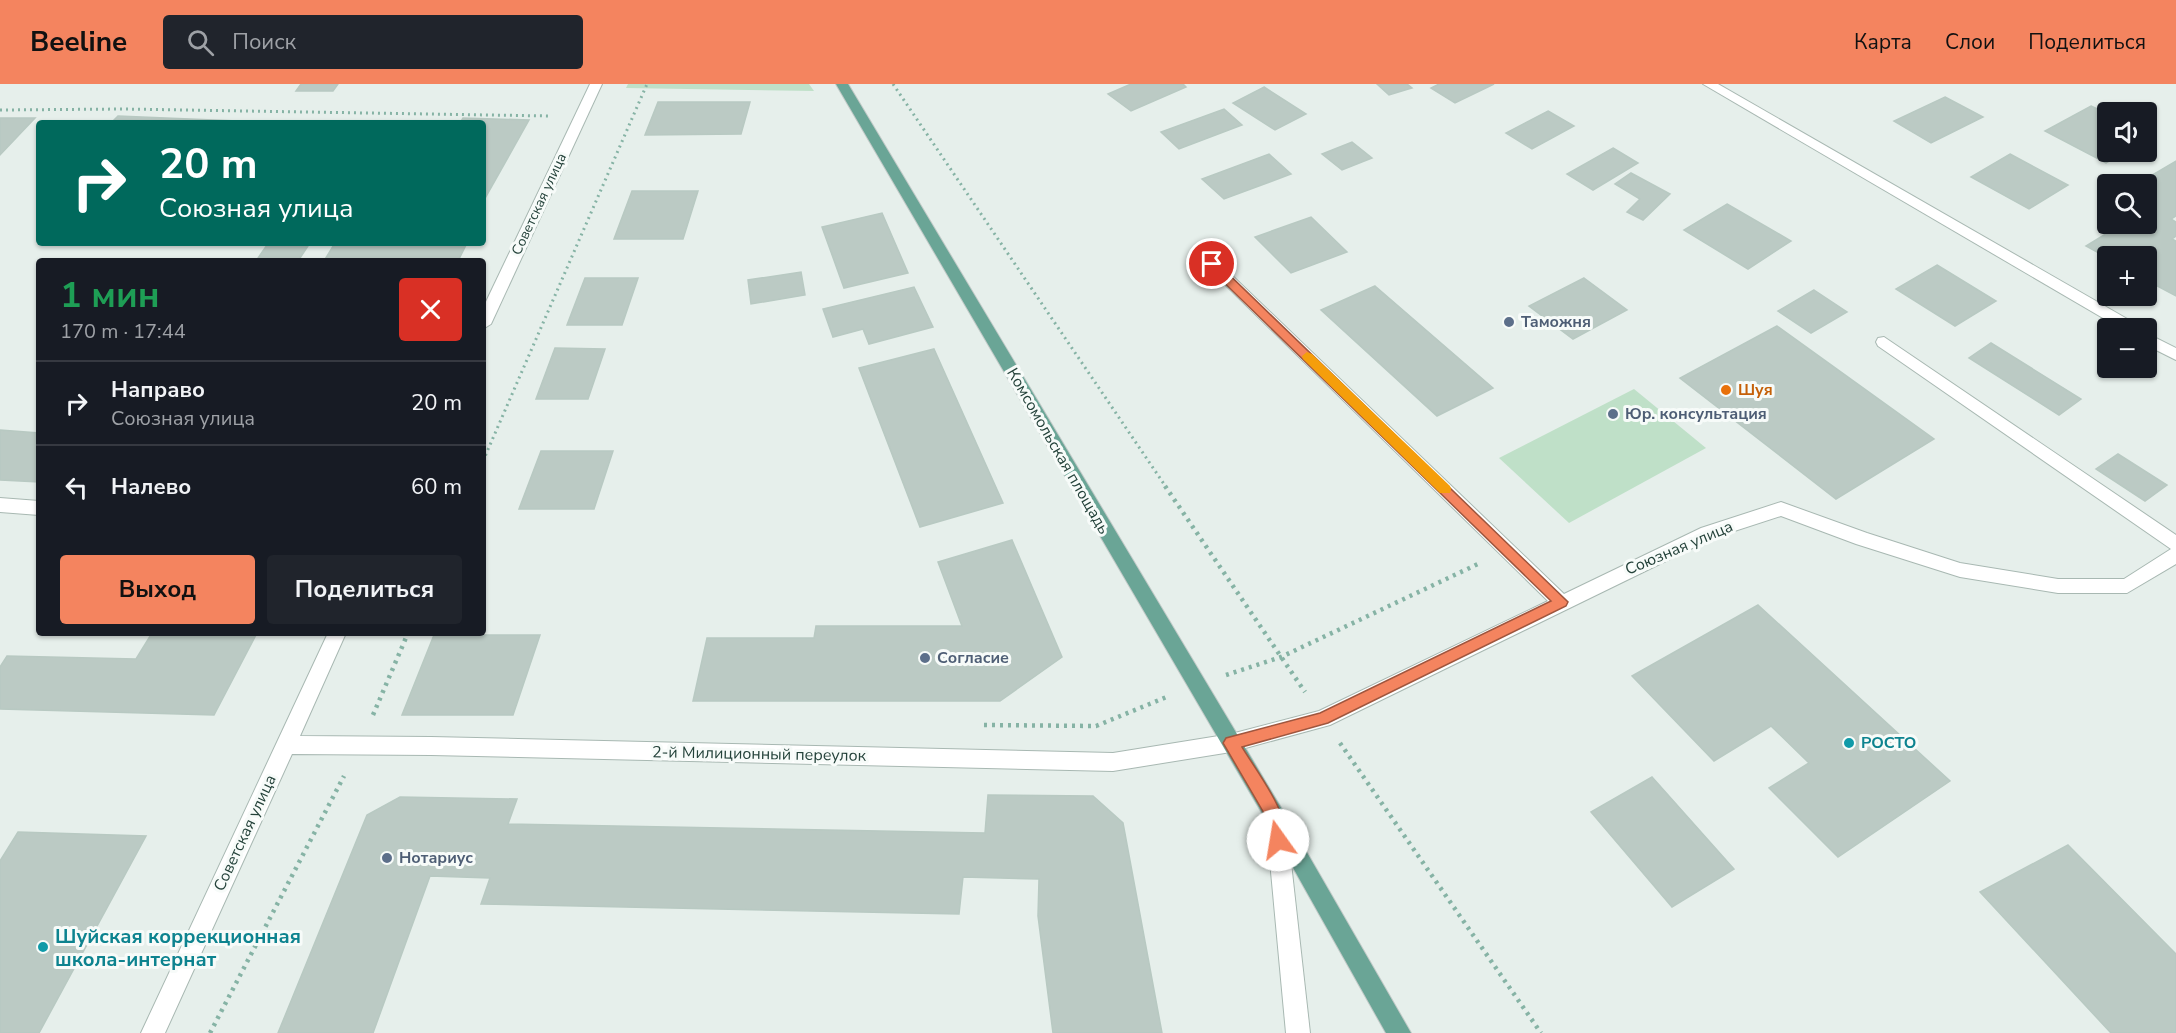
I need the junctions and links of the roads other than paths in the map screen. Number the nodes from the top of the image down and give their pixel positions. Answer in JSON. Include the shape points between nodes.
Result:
{"nodes":[{"id":1,"x":596,"y":84,"type":"edge"},
{"id":2,"x":842,"y":84,"type":"edge"},
{"id":3,"x":1709,"y":84,"type":"edge"},
{"id":4,"x":1212,"y":264,"type":"dead end"},
{"id":5,"x":486,"y":314,"type":"edge"},
{"id":6,"x":2114,"y":318,"type":"edge"},
{"id":7,"x":1884,"y":342,"type":"dead end"},
{"id":8,"x":2157,"y":344,"type":"edge"},
{"id":9,"x":2176,"y":355,"type":"edge"},
{"id":10,"x":0,"y":505,"type":"edge"},
{"id":11,"x":36,"y":508,"type":"edge"},
{"id":12,"x":2176,"y":544,"type":"edge"},
{"id":13,"x":2176,"y":555,"type":"edge"},
{"id":14,"x":1561,"y":602,"type":"junction"},
{"id":15,"x":336,"y":636,"type":"edge"},
{"id":16,"x":1231,"y":743,"type":"junction"},
{"id":17,"x":285,"y":745,"type":"junction"},
{"id":18,"x":1276,"y":818,"type":"junction"},
{"id":19,"x":153,"y":1033,"type":"edge"},
{"id":20,"x":1298,"y":1033,"type":"edge"},
{"id":21,"x":1399,"y":1033,"type":"edge"}],
"edges":[{"from":1,"to":5,"type":"street","name":"Советская улица"},
{"from":2,"to":16,"type":"main road","name":"Комсомольская площадь"},
{"from":3,"to":6,"type":"street"},
{"from":4,"to":14,"type":"street"},
{"from":7,"to":12,"type":"street"},
{"from":8,"to":9,"type":"street"},
{"from":10,"to":11,"type":"street"},
{"from":13,"to":14,"type":"street","name":"Союзная улица","via":[[2127,586],[2058,586],[1960,570],[1781,509],[1707,533]]},
{"from":14,"to":16,"type":"street","name":"Союзная улица","via":[[1323,719]]},
{"from":15,"to":17,"type":"street","name":"Советская улица"},
{"from":16,"to":17,"type":"street","name":"2-й Милиционный переулок","via":[[1113,762]]},
{"from":16,"to":18,"type":"main road","name":"Комсомольская площадь"},
{"from":17,"to":19,"type":"street","name":"Советская улица"},
{"from":18,"to":20,"type":"street"},
{"from":18,"to":21,"type":"main road","name":"Комсомольская площадь"}]}
